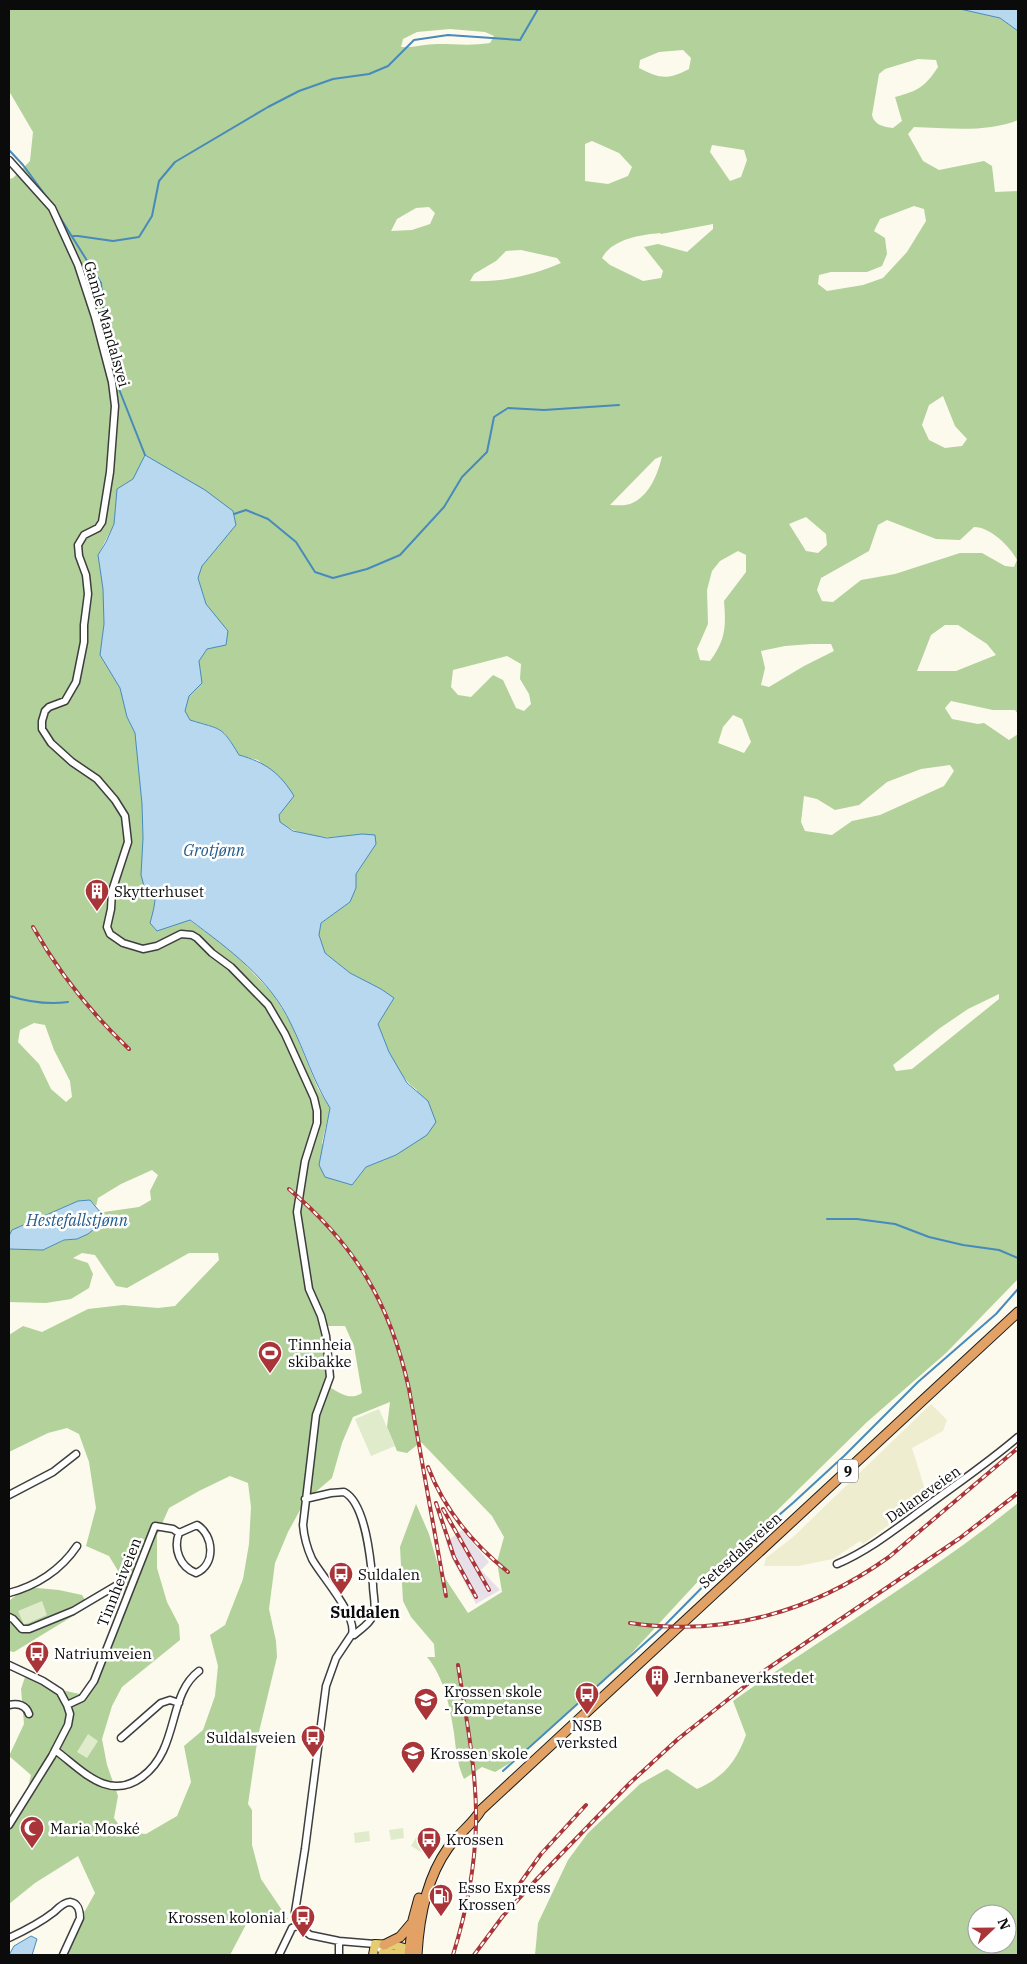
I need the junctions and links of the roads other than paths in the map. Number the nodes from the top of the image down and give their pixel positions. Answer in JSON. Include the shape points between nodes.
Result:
{"nodes":[{"id":1,"x":9,"y":160,"type":"edge"},
{"id":2,"x":1018,"y":1312,"type":"edge"},
{"id":3,"x":1018,"y":1437,"type":"edge"},
{"id":4,"x":76,"y":1454,"type":"dead end"},
{"id":5,"x":9,"y":1495,"type":"edge"},
{"id":6,"x":305,"y":1499,"type":"junction"},
{"id":7,"x":179,"y":1533,"type":"junction"},
{"id":8,"x":77,"y":1546,"type":"dead end"},
{"id":9,"x":837,"y":1564,"type":"dead end"},
{"id":10,"x":117,"y":1585,"type":"dead end"},
{"id":11,"x":9,"y":1593,"type":"edge"},
{"id":12,"x":9,"y":1616,"type":"edge"},
{"id":13,"x":352,"y":1634,"type":"junction"},
{"id":14,"x":9,"y":1665,"type":"edge"},
{"id":15,"x":199,"y":1671,"type":"dead end"},
{"id":16,"x":179,"y":1703,"type":"junction"},
{"id":17,"x":67,"y":1704,"type":"junction"},
{"id":18,"x":9,"y":1705,"type":"edge"},
{"id":19,"x":29,"y":1714,"type":"dead end"},
{"id":20,"x":121,"y":1738,"type":"dead end"},
{"id":21,"x":56,"y":1750,"type":"junction"},
{"id":22,"x":481,"y":1810,"type":"junction"},
{"id":23,"x":9,"y":1825,"type":"edge"},
{"id":24,"x":413,"y":1920,"type":"junction"},
{"id":25,"x":299,"y":1925,"type":"junction"},
{"id":26,"x":9,"y":1938,"type":"edge"},
{"id":27,"x":341,"y":1941,"type":"junction"},
{"id":28,"x":381,"y":1949,"type":"edge"},
{"id":29,"x":412,"y":1953,"type":"edge"},
{"id":30,"x":63,"y":1955,"type":"edge"},
{"id":31,"x":279,"y":1955,"type":"edge"},
{"id":32,"x":339,"y":1955,"type":"edge"},
{"id":33,"x":373,"y":1955,"type":"edge"}],
"edges":[{"from":1,"to":6,"type":"street","name":"Gamle Mandalsvei","via":[[46,200],[70,246],[96,317],[115,400],[115,427],[104,517],[100,526],[84,535],[78,545],[88,594],[77,677],[66,701],[45,711],[42,729],[51,743],[97,780],[116,800],[125,816],[128,842],[112,891],[107,927],[110,934],[123,943],[143,949],[181,934],[192,935],[227,963],[272,1011],[312,1093],[317,1111],[297,1212],[309,1289],[323,1322],[330,1369],[328,1386],[316,1416]]},
{"from":2,"to":22,"type":"highway","name":"Setesdalsveien","number":"9"},
{"from":3,"to":9,"type":"street","name":"Dalaneveien","via":[[874,1544]]},
{"from":4,"to":5,"type":"street","via":[[53,1472]]},
{"from":6,"to":13,"type":"street","name":"Gamle Mandalsvei","via":[[303,1525],[306,1543],[312,1558],[346,1608]]},
{"from":6,"to":13,"type":"street","via":[[344,1492],[352,1499],[362,1522],[369,1549],[375,1609],[366,1625]]},
{"from":7,"to":7,"type":"street","via":[[177,1549],[182,1562],[191,1571],[201,1571],[209,1564],[210,1557],[204,1531],[196,1525]]},
{"from":7,"to":17,"type":"street","name":"Tinnheiveien","via":[[155,1526],[94,1681],[82,1698]]},
{"from":8,"to":11,"type":"street","via":[[41,1581]]},
{"from":10,"to":12,"type":"street","via":[[73,1611],[30,1629],[22,1629]]},
{"from":13,"to":25,"type":"street","via":[[336,1658],[326,1686],[295,1907]]},
{"from":14,"to":17,"type":"street","via":[[56,1690]]},
{"from":15,"to":16,"type":"street","via":[[187,1683]]},
{"from":16,"to":20,"type":"street","via":[[170,1700],[161,1703]]},
{"from":16,"to":21,"type":"street","via":[[163,1754],[146,1774],[130,1784],[116,1787],[103,1784]]},
{"from":17,"to":21,"type":"street","via":[[70,1714],[68,1725]]},
{"from":18,"to":19,"type":"street","via":[[18,1704]]},
{"from":21,"to":23,"type":"street"},
{"from":22,"to":24,"type":"highway","name":"Setesdalsveien","number":"9","via":[[459,1828],[442,1850],[421,1892]]},
{"from":22,"to":29,"type":"highway","name":"Setesdalsveien","number":"9","via":[[455,1838],[438,1865],[424,1902]]},
{"from":24,"to":28,"type":"highway","number":"9","via":[[403,1935]]},
{"from":24,"to":29,"type":"highway","name":"Setesdalsveien","number":"9"},
{"from":25,"to":27,"type":"street","via":[[314,1936]]},
{"from":25,"to":31,"type":"street","via":[[292,1928]]},
{"from":26,"to":30,"type":"street","via":[[72,1902],[80,1912],[80,1918]]},
{"from":27,"to":28,"type":"street","via":[[366,1943]]},
{"from":27,"to":32,"type":"street"},
{"from":28,"to":29,"type":"main road"},
{"from":28,"to":33,"type":"main road"}]}
